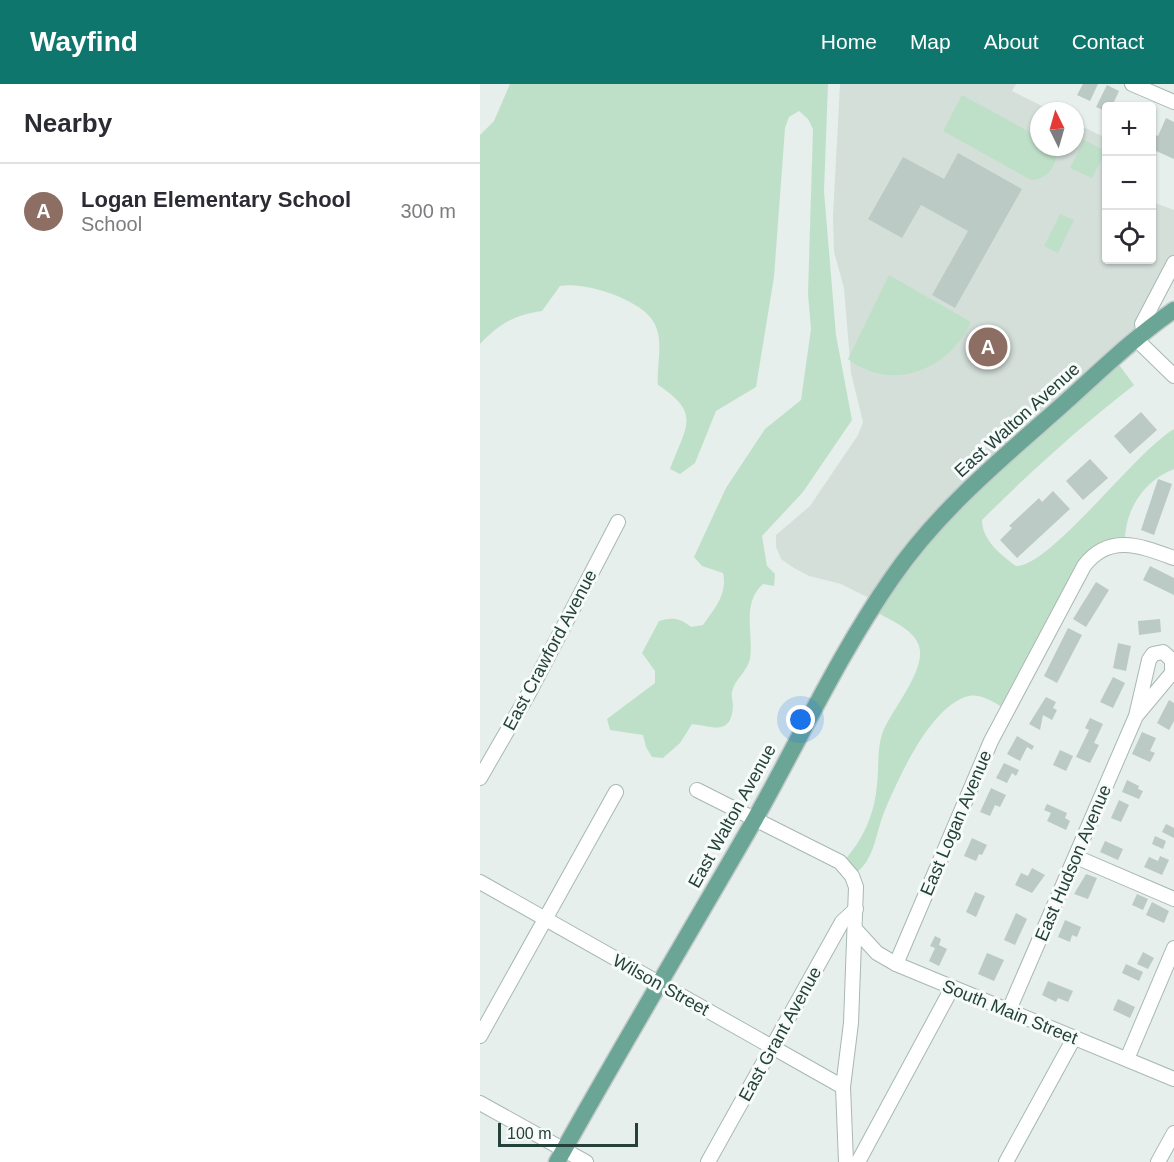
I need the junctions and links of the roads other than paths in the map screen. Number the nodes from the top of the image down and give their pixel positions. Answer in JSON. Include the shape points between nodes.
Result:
{"nodes":[{"id":1,"x":1132,"y":84,"type":"edge"},
{"id":2,"x":1174,"y":102,"type":"edge"},
{"id":3,"x":1174,"y":263,"type":"edge"},
{"id":4,"x":1174,"y":310,"type":"edge"},
{"id":5,"x":1140,"y":336,"type":"junction"},
{"id":6,"x":1174,"y":376,"type":"edge"},
{"id":7,"x":618,"y":522,"type":"dead end"},
{"id":8,"x":1174,"y":558,"type":"edge"},
{"id":9,"x":1136,"y":716,"type":"dead end"},
{"id":10,"x":480,"y":778,"type":"edge"},
{"id":11,"x":697,"y":790,"type":"dead end"},
{"id":12,"x":616,"y":792,"type":"dead end"},
{"id":13,"x":755,"y":818,"type":"junction"},
{"id":14,"x":1076,"y":857,"type":"junction"},
{"id":15,"x":480,"y":882,"type":"edge"},
{"id":16,"x":1174,"y":899,"type":"edge"},
{"id":17,"x":856,"y":909,"type":"junction"},
{"id":18,"x":544,"y":918,"type":"junction"},
{"id":19,"x":855,"y":929,"type":"junction"},
{"id":20,"x":1174,"y":948,"type":"edge"},
{"id":21,"x":896,"y":964,"type":"junction"},
{"id":22,"x":659,"y":984,"type":"junction"},
{"id":23,"x":952,"y":988,"type":"junction"},
{"id":24,"x":1009,"y":1010,"type":"junction"},
{"id":25,"x":480,"y":1036,"type":"edge"},
{"id":26,"x":1074,"y":1038,"type":"junction"},
{"id":27,"x":772,"y":1047,"type":"junction"},
{"id":28,"x":1127,"y":1059,"type":"junction"},
{"id":29,"x":1174,"y":1079,"type":"edge"},
{"id":30,"x":843,"y":1087,"type":"junction"},
{"id":31,"x":480,"y":1103,"type":"edge"},
{"id":32,"x":1174,"y":1134,"type":"edge"},
{"id":33,"x":561,"y":1156,"type":"edge"},
{"id":34,"x":586,"y":1162,"type":"edge"},
{"id":35,"x":708,"y":1162,"type":"edge"},
{"id":36,"x":846,"y":1162,"type":"edge"},
{"id":37,"x":858,"y":1162,"type":"edge"},
{"id":38,"x":1006,"y":1162,"type":"edge"},
{"id":39,"x":1158,"y":1162,"type":"edge"}],
"edges":[{"from":1,"to":2,"type":"street"},
{"from":3,"to":5,"type":"street","via":[[1142,324]]},
{"from":4,"to":5,"type":"main road","name":"East Walton Avenue"},
{"from":5,"to":6,"type":"street"},
{"from":5,"to":13,"type":"main road","name":"East Walton Avenue","via":[[986,472],[906,558],[861,627]]},
{"from":7,"to":10,"type":"street","name":"East Crawford Avenue"},
{"from":8,"to":21,"type":"street","name":"East Logan Avenue","via":[[1125,544],[1097,551],[1084,566],[1019,684],[972,782]]},
{"from":9,"to":14,"type":"street","name":"East Hudson Avenue"},
{"from":11,"to":13,"type":"street"},
{"from":12,"to":18,"type":"street"},
{"from":13,"to":17,"type":"street","via":[[840,862],[856,886]]},
{"from":13,"to":22,"type":"main road","name":"East Walton Avenue"},
{"from":14,"to":16,"type":"street"},
{"from":14,"to":24,"type":"street","name":"East Hudson Avenue"},
{"from":15,"to":18,"type":"street","name":"Wilson Street"},
{"from":17,"to":19,"type":"street"},
{"from":17,"to":27,"type":"street","name":"East Grant Avenue","via":[[842,922]]},
{"from":18,"to":22,"type":"street","name":"Wilson Street"},
{"from":18,"to":25,"type":"street"},
{"from":19,"to":21,"type":"street","name":"South Main Street","via":[[877,953]]},
{"from":19,"to":30,"type":"street"},
{"from":20,"to":28,"type":"street"},
{"from":21,"to":23,"type":"street","name":"South Main Street"},
{"from":22,"to":27,"type":"street","name":"Wilson Street"},
{"from":22,"to":33,"type":"main road","name":"East Walton Avenue"},
{"from":23,"to":24,"type":"street","name":"South Main Street"},
{"from":23,"to":37,"type":"street"},
{"from":24,"to":26,"type":"street","name":"South Main Street"},
{"from":26,"to":28,"type":"street","name":"South Main Street"},
{"from":26,"to":38,"type":"street"},
{"from":27,"to":30,"type":"street","name":"Wilson Street"},
{"from":27,"to":35,"type":"street","name":"East Grant Avenue"},
{"from":28,"to":29,"type":"street","name":"South Main Street"},
{"from":30,"to":36,"type":"street"},
{"from":31,"to":33,"type":"street"},
{"from":32,"to":39,"type":"street"},
{"from":33,"to":34,"type":"street"}]}
